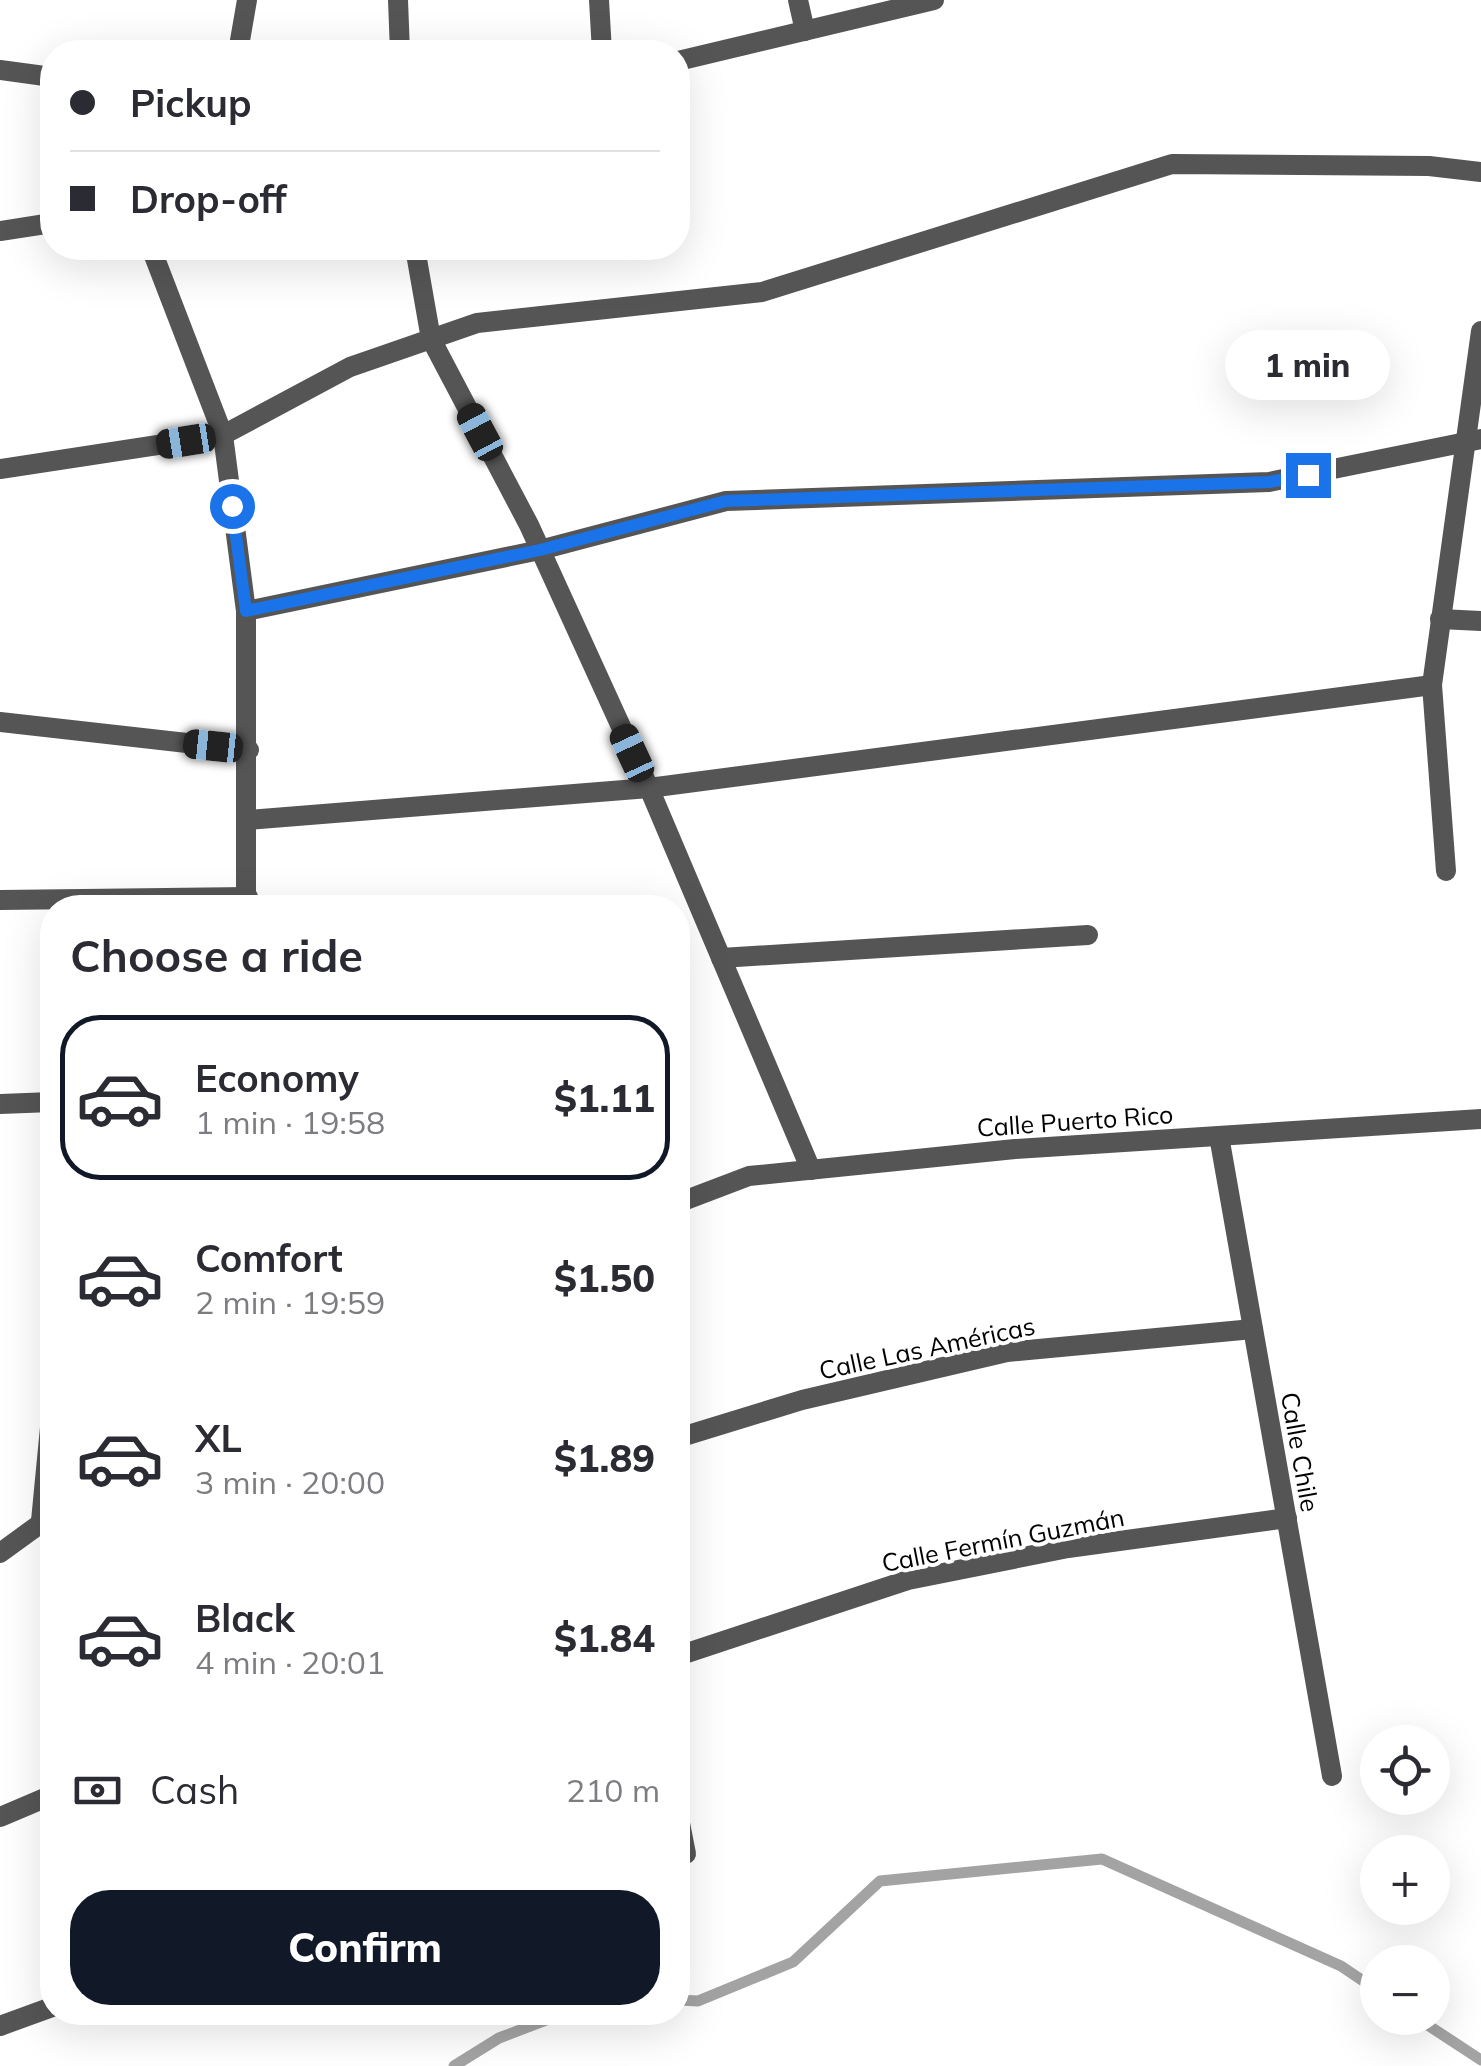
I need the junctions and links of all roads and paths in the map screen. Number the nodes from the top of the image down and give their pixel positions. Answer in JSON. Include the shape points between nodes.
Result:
{"nodes":[{"id":1,"x":248,"y":0,"type":"edge"},
{"id":2,"x":398,"y":0,"type":"edge"},
{"id":3,"x":598,"y":0,"type":"edge"},
{"id":4,"x":798,"y":0,"type":"edge"},
{"id":5,"x":934,"y":0,"type":"edge"},
{"id":6,"x":805,"y":32,"type":"junction"},
{"id":7,"x":240,"y":40,"type":"edge"},
{"id":8,"x":400,"y":40,"type":"edge"},
{"id":9,"x":601,"y":40,"type":"edge"},
{"id":10,"x":690,"y":58,"type":"edge"},
{"id":11,"x":0,"y":70,"type":"edge"},
{"id":12,"x":40,"y":75,"type":"edge"},
{"id":13,"x":1481,"y":172,"type":"edge"},
{"id":14,"x":40,"y":224,"type":"edge"},
{"id":15,"x":0,"y":231,"type":"edge"},
{"id":16,"x":156,"y":260,"type":"edge"},
{"id":17,"x":417,"y":260,"type":"edge"},
{"id":18,"x":1481,"y":331,"type":"edge"},
{"id":19,"x":431,"y":339,"type":"junction"},
{"id":20,"x":223,"y":435,"type":"junction"},
{"id":21,"x":1473,"y":441,"type":"edge"},
{"id":22,"x":0,"y":469,"type":"edge"},
{"id":23,"x":540,"y":550,"type":"junction"},
{"id":24,"x":246,"y":611,"type":"junction"},
{"id":25,"x":1440,"y":619,"type":"junction"},
{"id":26,"x":1481,"y":622,"type":"edge"},
{"id":27,"x":1432,"y":685,"type":"junction"},
{"id":28,"x":0,"y":722,"type":"edge"},
{"id":29,"x":249,"y":750,"type":"junction"},
{"id":30,"x":648,"y":788,"type":"junction"},
{"id":31,"x":247,"y":820,"type":"junction"},
{"id":32,"x":1446,"y":871,"type":"dead end"},
{"id":33,"x":247,"y":895,"type":"edge"},
{"id":34,"x":0,"y":900,"type":"edge"},
{"id":35,"x":40,"y":900,"type":"edge"},
{"id":36,"x":1088,"y":935,"type":"dead end"},
{"id":37,"x":720,"y":958,"type":"junction"},
{"id":38,"x":40,"y":1102,"type":"edge"},
{"id":39,"x":0,"y":1104,"type":"edge"},
{"id":40,"x":1481,"y":1119,"type":"edge"},
{"id":41,"x":1219,"y":1136,"type":"junction"},
{"id":42,"x":810,"y":1170,"type":"junction"},
{"id":43,"x":690,"y":1198,"type":"edge"},
{"id":44,"x":1253,"y":1329,"type":"junction"},
{"id":45,"x":690,"y":1434,"type":"edge"},
{"id":46,"x":1287,"y":1518,"type":"junction"},
{"id":47,"x":40,"y":1523,"type":"edge"},
{"id":48,"x":0,"y":1553,"type":"edge"},
{"id":49,"x":690,"y":1652,"type":"edge"},
{"id":50,"x":1332,"y":1776,"type":"dead end"},
{"id":51,"x":40,"y":1800,"type":"edge"},
{"id":52,"x":0,"y":1817,"type":"edge"},
{"id":53,"x":40,"y":2011,"type":"edge"},
{"id":54,"x":0,"y":2026,"type":"edge"}],
"edges":[{"from":1,"to":7,"type":"street"},
{"from":2,"to":8,"type":"street"},
{"from":3,"to":9,"type":"street"},
{"from":4,"to":6,"type":"street"},
{"from":5,"to":6,"type":"street"},
{"from":6,"to":10,"type":"street"},
{"from":11,"to":12,"type":"street"},
{"from":13,"to":19,"type":"street","via":[[1172,164],[762,292],[477,323]]},
{"from":14,"to":15,"type":"street"},
{"from":16,"to":20,"type":"street"},
{"from":17,"to":19,"type":"street"},
{"from":18,"to":21,"type":"street"},
{"from":19,"to":20,"type":"street","via":[[350,367]]},
{"from":19,"to":23,"type":"street"},
{"from":20,"to":22,"type":"street"},
{"from":20,"to":24,"type":"street"},
{"from":21,"to":23,"type":"street","via":[[1269,482],[726,501]]},
{"from":21,"to":25,"type":"street"},
{"from":23,"to":24,"type":"street"},
{"from":23,"to":30,"type":"street"},
{"from":24,"to":29,"type":"street"},
{"from":25,"to":26,"type":"street"},
{"from":25,"to":27,"type":"street"},
{"from":27,"to":30,"type":"street"},
{"from":27,"to":32,"type":"street"},
{"from":28,"to":29,"type":"street"},
{"from":29,"to":31,"type":"street"},
{"from":30,"to":31,"type":"street"},
{"from":30,"to":37,"type":"street"},
{"from":31,"to":33,"type":"street"},
{"from":34,"to":35,"type":"street"},
{"from":36,"to":37,"type":"street"},
{"from":37,"to":42,"type":"street"},
{"from":38,"to":39,"type":"street"},
{"from":40,"to":41,"type":"street","name":"Calle Puerto Rico"},
{"from":41,"to":42,"type":"street","name":"Calle Puerto Rico"},
{"from":41,"to":44,"type":"street","name":"Calle Chile"},
{"from":42,"to":43,"type":"street","name":"Calle Puerto Rico","via":[[749,1176]]},
{"from":44,"to":45,"type":"street","name":"Calle Las Américas","via":[[1007,1352],[802,1400]]},
{"from":44,"to":46,"type":"street","name":"Calle Chile"},
{"from":46,"to":49,"type":"street","name":"Calle Fermín Guzmán","via":[[1068,1548],[908,1580]]},
{"from":46,"to":50,"type":"street","name":"Calle Chile"},
{"from":47,"to":48,"type":"street"},
{"from":51,"to":52,"type":"street"},
{"from":53,"to":54,"type":"street"}]}
